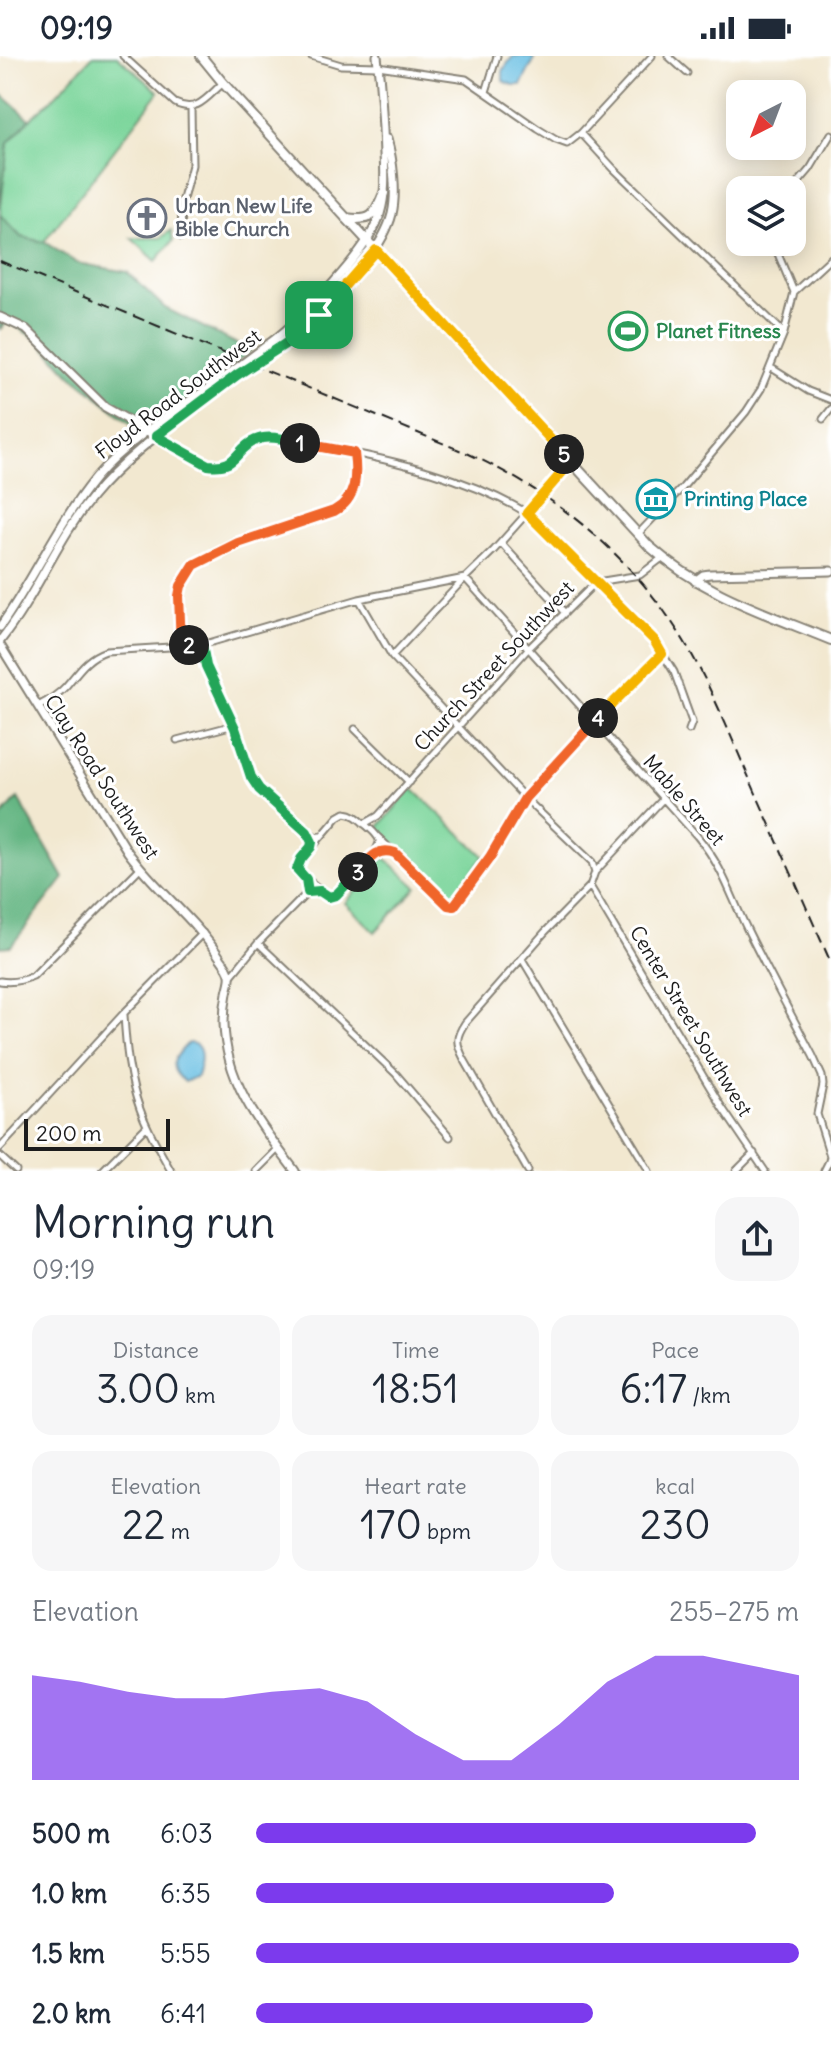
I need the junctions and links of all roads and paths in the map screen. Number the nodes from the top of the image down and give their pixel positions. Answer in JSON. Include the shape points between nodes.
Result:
{"nodes":[{"id":1,"x":123,"y":56,"type":"edge"},
{"id":2,"x":201,"y":56,"type":"edge"},
{"id":3,"x":311,"y":56,"type":"edge"},
{"id":4,"x":377,"y":56,"type":"edge"},
{"id":5,"x":497,"y":56,"type":"edge"},
{"id":6,"x":652,"y":56,"type":"edge"},
{"id":7,"x":668,"y":56,"type":"edge"},
{"id":8,"x":378,"y":66,"type":"junction"},
{"id":9,"x":687,"y":73,"type":"dead end"},
{"id":10,"x":223,"y":83,"type":"junction"},
{"id":11,"x":486,"y":92,"type":"junction"},
{"id":12,"x":191,"y":108,"type":"junction"},
{"id":13,"x":384,"y":129,"type":"junction"},
{"id":14,"x":581,"y":133,"type":"junction"},
{"id":15,"x":831,"y":134,"type":"edge"},
{"id":16,"x":804,"y":176,"type":"edge"},
{"id":17,"x":384,"y":193,"type":"junction"},
{"id":18,"x":346,"y":218,"type":"junction"},
{"id":19,"x":181,"y":237,"type":"dead end"},
{"id":20,"x":367,"y":241,"type":"junction"},
{"id":21,"x":376,"y":250,"type":"junction"},
{"id":22,"x":779,"y":256,"type":"edge"},
{"id":23,"x":831,"y":258,"type":"edge"},
{"id":24,"x":794,"y":292,"type":"junction"},
{"id":25,"x":0,"y":317,"type":"edge"},
{"id":26,"x":784,"y":333,"type":"junction"},
{"id":27,"x":770,"y":367,"type":"junction"},
{"id":28,"x":234,"y":374,"type":"junction"},
{"id":29,"x":831,"y":400,"type":"edge"},
{"id":30,"x":831,"y":409,"type":"edge"},
{"id":31,"x":823,"y":419,"type":"dead end"},
{"id":32,"x":152,"y":434,"type":"junction"},
{"id":33,"x":354,"y":453,"type":"junction"},
{"id":34,"x":571,"y":462,"type":"junction"},
{"id":35,"x":530,"y":510,"type":"junction"},
{"id":36,"x":637,"y":534,"type":"junction"},
{"id":37,"x":501,"y":543,"type":"junction"},
{"id":38,"x":662,"y":558,"type":"junction"},
{"id":39,"x":831,"y":571,"type":"edge"},
{"id":40,"x":465,"y":578,"type":"junction"},
{"id":41,"x":695,"y":581,"type":"junction"},
{"id":42,"x":597,"y":582,"type":"junction"},
{"id":43,"x":359,"y":599,"type":"junction"},
{"id":44,"x":565,"y":613,"type":"junction"},
{"id":45,"x":0,"y":627,"type":"edge"},
{"id":46,"x":831,"y":640,"type":"edge"},
{"id":47,"x":0,"y":643,"type":"edge"},
{"id":48,"x":202,"y":645,"type":"junction"},
{"id":49,"x":181,"y":646,"type":"junction"},
{"id":50,"x":527,"y":650,"type":"junction"},
{"id":51,"x":662,"y":654,"type":"junction"},
{"id":52,"x":392,"y":656,"type":"junction"},
{"id":53,"x":37,"y":707,"type":"junction"},
{"id":54,"x":594,"y":723,"type":"junction"},
{"id":55,"x":234,"y":725,"type":"junction"},
{"id":56,"x":458,"y":726,"type":"junction"},
{"id":57,"x":355,"y":729,"type":"dead end"},
{"id":58,"x":689,"y":730,"type":"dead end"},
{"id":59,"x":177,"y":740,"type":"dead end"},
{"id":60,"x":409,"y":782,"type":"junction"},
{"id":61,"x":525,"y":798,"type":"junction"},
{"id":62,"x":663,"y":799,"type":"junction"},
{"id":63,"x":378,"y":816,"type":"junction"},
{"id":64,"x":364,"y":824,"type":"junction"},
{"id":65,"x":372,"y":831,"type":"junction"},
{"id":66,"x":307,"y":832,"type":"junction"},
{"id":67,"x":321,"y":836,"type":"junction"},
{"id":68,"x":378,"y":837,"type":"junction"},
{"id":69,"x":311,"y":847,"type":"junction"},
{"id":70,"x":395,"y":853,"type":"junction"},
{"id":71,"x":375,"y":854,"type":"junction"},
{"id":72,"x":140,"y":868,"type":"junction"},
{"id":73,"x":595,"y":872,"type":"junction"},
{"id":74,"x":306,"y":879,"type":"junction"},
{"id":75,"x":590,"y":886,"type":"junction"},
{"id":76,"x":320,"y":891,"type":"junction"},
{"id":77,"x":308,"y":892,"type":"junction"},
{"id":78,"x":203,"y":933,"type":"junction"},
{"id":79,"x":258,"y":943,"type":"junction"},
{"id":80,"x":522,"y":959,"type":"junction"},
{"id":81,"x":231,"y":976,"type":"junction"},
{"id":82,"x":0,"y":981,"type":"edge"},
{"id":83,"x":123,"y":1014,"type":"junction"},
{"id":84,"x":147,"y":1126,"type":"junction"},
{"id":85,"x":450,"y":1137,"type":"dead end"},
{"id":86,"x":0,"y":1148,"type":"edge"},
{"id":87,"x":278,"y":1148,"type":"junction"},
{"id":88,"x":754,"y":1153,"type":"junction"},
{"id":89,"x":0,"y":1156,"type":"edge"},
{"id":90,"x":16,"y":1171,"type":"edge"},
{"id":91,"x":102,"y":1171,"type":"edge"},
{"id":92,"x":171,"y":1171,"type":"edge"},
{"id":93,"x":256,"y":1171,"type":"edge"},
{"id":94,"x":295,"y":1171,"type":"edge"},
{"id":95,"x":528,"y":1171,"type":"edge"},
{"id":96,"x":649,"y":1171,"type":"edge"},
{"id":97,"x":736,"y":1171,"type":"edge"},
{"id":98,"x":765,"y":1171,"type":"edge"},
{"id":99,"x":824,"y":1171,"type":"edge"}],
"edges":[{"from":1,"to":12,"type":"street","via":[[175,103]]},
{"from":2,"to":10,"type":"main road"},
{"from":3,"to":8,"type":"street","via":[[341,65]]},
{"from":4,"to":8,"type":"main road"},
{"from":5,"to":11,"type":"street"},
{"from":6,"to":14,"type":"street"},
{"from":7,"to":9,"type":"street"},
{"from":8,"to":11,"type":"street","via":[[466,79]]},
{"from":8,"to":13,"type":"main road"},
{"from":10,"to":12,"type":"street"},
{"from":10,"to":18,"type":"main road"},
{"from":11,"to":14,"type":"street","via":[[556,140],[567,144]]},
{"from":12,"to":19,"type":"street","via":[[192,165],[181,210]]},
{"from":13,"to":17,"type":"main road","name":"Floyd Road Southwest"},
{"from":13,"to":21,"type":"main road","name":"Floyd Road Southwest","via":[[391,152],[392,214]]},
{"from":14,"to":26,"type":"street"},
{"from":15,"to":16,"type":"street"},
{"from":17,"to":18,"type":"main road","via":[[369,219]]},
{"from":17,"to":20,"type":"main road","name":"Floyd Road Southwest","via":[[380,217]]},
{"from":18,"to":20,"type":"main road"},
{"from":20,"to":21,"type":"main road"},
{"from":20,"to":28,"type":"main road","name":"Floyd Road Southwest","bridge":true,"via":[[292,327]]},
{"from":21,"to":28,"type":"main road","name":"Floyd Road Southwest","bridge":true,"via":[[319,315],[281,347]]},
{"from":21,"to":34,"type":"main road"},
{"from":22,"to":24,"type":"street"},
{"from":23,"to":24,"type":"street"},
{"from":24,"to":26,"type":"street"},
{"from":25,"to":32,"type":"main road","via":[[26,329],[105,407]]},
{"from":26,"to":27,"type":"street"},
{"from":27,"to":29,"type":"street"},
{"from":27,"to":36,"type":"street","via":[[746,412]]},
{"from":28,"to":32,"type":"main road","name":"Floyd Road Southwest"},
{"from":30,"to":31,"type":"street"},
{"from":32,"to":33,"type":"street","via":[[216,466],[264,438]]},
{"from":32,"to":45,"type":"main road","name":"Floyd Road Southwest","via":[[87,488]]},
{"from":32,"to":47,"type":"main road","name":"Floyd Road Southwest","via":[[93,495]]},
{"from":33,"to":35,"type":"street","via":[[433,471]]},
{"from":33,"to":49,"type":"street","via":[[355,484],[340,508],[238,543],[194,565],[179,596]]},
{"from":34,"to":35,"type":"street","bridge":true},
{"from":34,"to":36,"type":"main road"},
{"from":35,"to":37,"type":"street"},
{"from":35,"to":42,"type":"street"},
{"from":36,"to":38,"type":"main road"},
{"from":37,"to":40,"type":"street"},
{"from":37,"to":44,"type":"street"},
{"from":38,"to":41,"type":"main road"},
{"from":38,"to":42,"type":"street","name":"Church Street Southwest","via":[[640,575]]},
{"from":39,"to":41,"type":"main road","via":[[716,574]]},
{"from":40,"to":43,"type":"street"},
{"from":40,"to":50,"type":"street","name":"Mable Street"},
{"from":40,"to":52,"type":"street"},
{"from":41,"to":46,"type":"main road"},
{"from":42,"to":44,"type":"street","name":"Church Street Southwest"},
{"from":42,"to":51,"type":"street"},
{"from":43,"to":48,"type":"street"},
{"from":43,"to":52,"type":"street"},
{"from":44,"to":50,"type":"street","name":"Church Street Southwest"},
{"from":47,"to":53,"type":"main road","name":"Clay Road Southwest"},
{"from":48,"to":49,"type":"street"},
{"from":48,"to":55,"type":"street","via":[[206,666]]},
{"from":49,"to":53,"type":"street","via":[[96,654]]},
{"from":50,"to":54,"type":"street","name":"Mable Street"},
{"from":50,"to":56,"type":"street","name":"Church Street Southwest"},
{"from":51,"to":54,"type":"street"},
{"from":51,"to":58,"type":"street","via":[[683,694],[692,722]]},
{"from":52,"to":56,"type":"street"},
{"from":53,"to":72,"type":"main road","name":"Clay Road Southwest"},
{"from":54,"to":61,"type":"street"},
{"from":54,"to":62,"type":"street","name":"Mable Street"},
{"from":55,"to":59,"type":"street"},
{"from":55,"to":66,"type":"street","via":[[259,789]]},
{"from":56,"to":60,"type":"street","name":"Church Street Southwest"},
{"from":56,"to":61,"type":"street"},
{"from":57,"to":60,"type":"street"},
{"from":60,"to":63,"type":"street","name":"Church Street Southwest"},
{"from":61,"to":70,"type":"street","via":[[454,906]]},
{"from":61,"to":73,"type":"street","via":[[592,862]]},
{"from":62,"to":73,"type":"street"},
{"from":62,"to":99,"type":"street","name":"Mable Street","via":[[712,854],[822,1076],[817,1114],[830,1156]]},
{"from":63,"to":64,"type":"street","name":"Church Street Southwest"},
{"from":63,"to":65,"type":"street"},
{"from":64,"to":65,"type":"street"},
{"from":64,"to":67,"type":"street","via":[[353,813],[345,813]]},
{"from":65,"to":68,"type":"street"},
{"from":66,"to":67,"type":"street"},
{"from":66,"to":69,"type":"street"},
{"from":67,"to":69,"type":"street"},
{"from":68,"to":70,"type":"street"},
{"from":68,"to":71,"type":"street"},
{"from":69,"to":74,"type":"street","via":[[297,869]]},
{"from":70,"to":71,"type":"street"},
{"from":71,"to":76,"type":"street","via":[[336,895]]},
{"from":72,"to":78,"type":"main road","name":"Clay Road Southwest"},
{"from":72,"to":82,"type":"street","via":[[33,976]]},
{"from":73,"to":75,"type":"street"},
{"from":74,"to":76,"type":"street"},
{"from":74,"to":77,"type":"street"},
{"from":75,"to":80,"type":"street"},
{"from":75,"to":88,"type":"street","name":"Center Street Southwest"},
{"from":76,"to":77,"type":"street"},
{"from":77,"to":79,"type":"street"},
{"from":78,"to":81,"type":"main road","name":"Clay Road Southwest"},
{"from":78,"to":83,"type":"street"},
{"from":79,"to":81,"type":"street"},
{"from":79,"to":85,"type":"street","via":[[396,1074]]},
{"from":80,"to":95,"type":"street","via":[[458,1034],[464,1059]]},
{"from":80,"to":96,"type":"street"},
{"from":81,"to":87,"type":"main road","via":[[224,1026],[231,1067],[248,1106]]},
{"from":83,"to":84,"type":"street","via":[[127,1055]]},
{"from":83,"to":86,"type":"street"},
{"from":84,"to":91,"type":"street"},
{"from":84,"to":92,"type":"street"},
{"from":87,"to":93,"type":"street"},
{"from":87,"to":94,"type":"main road"},
{"from":88,"to":97,"type":"street"},
{"from":88,"to":98,"type":"street","name":"Center Street Southwest"},
{"from":89,"to":90,"type":"street"}]}
